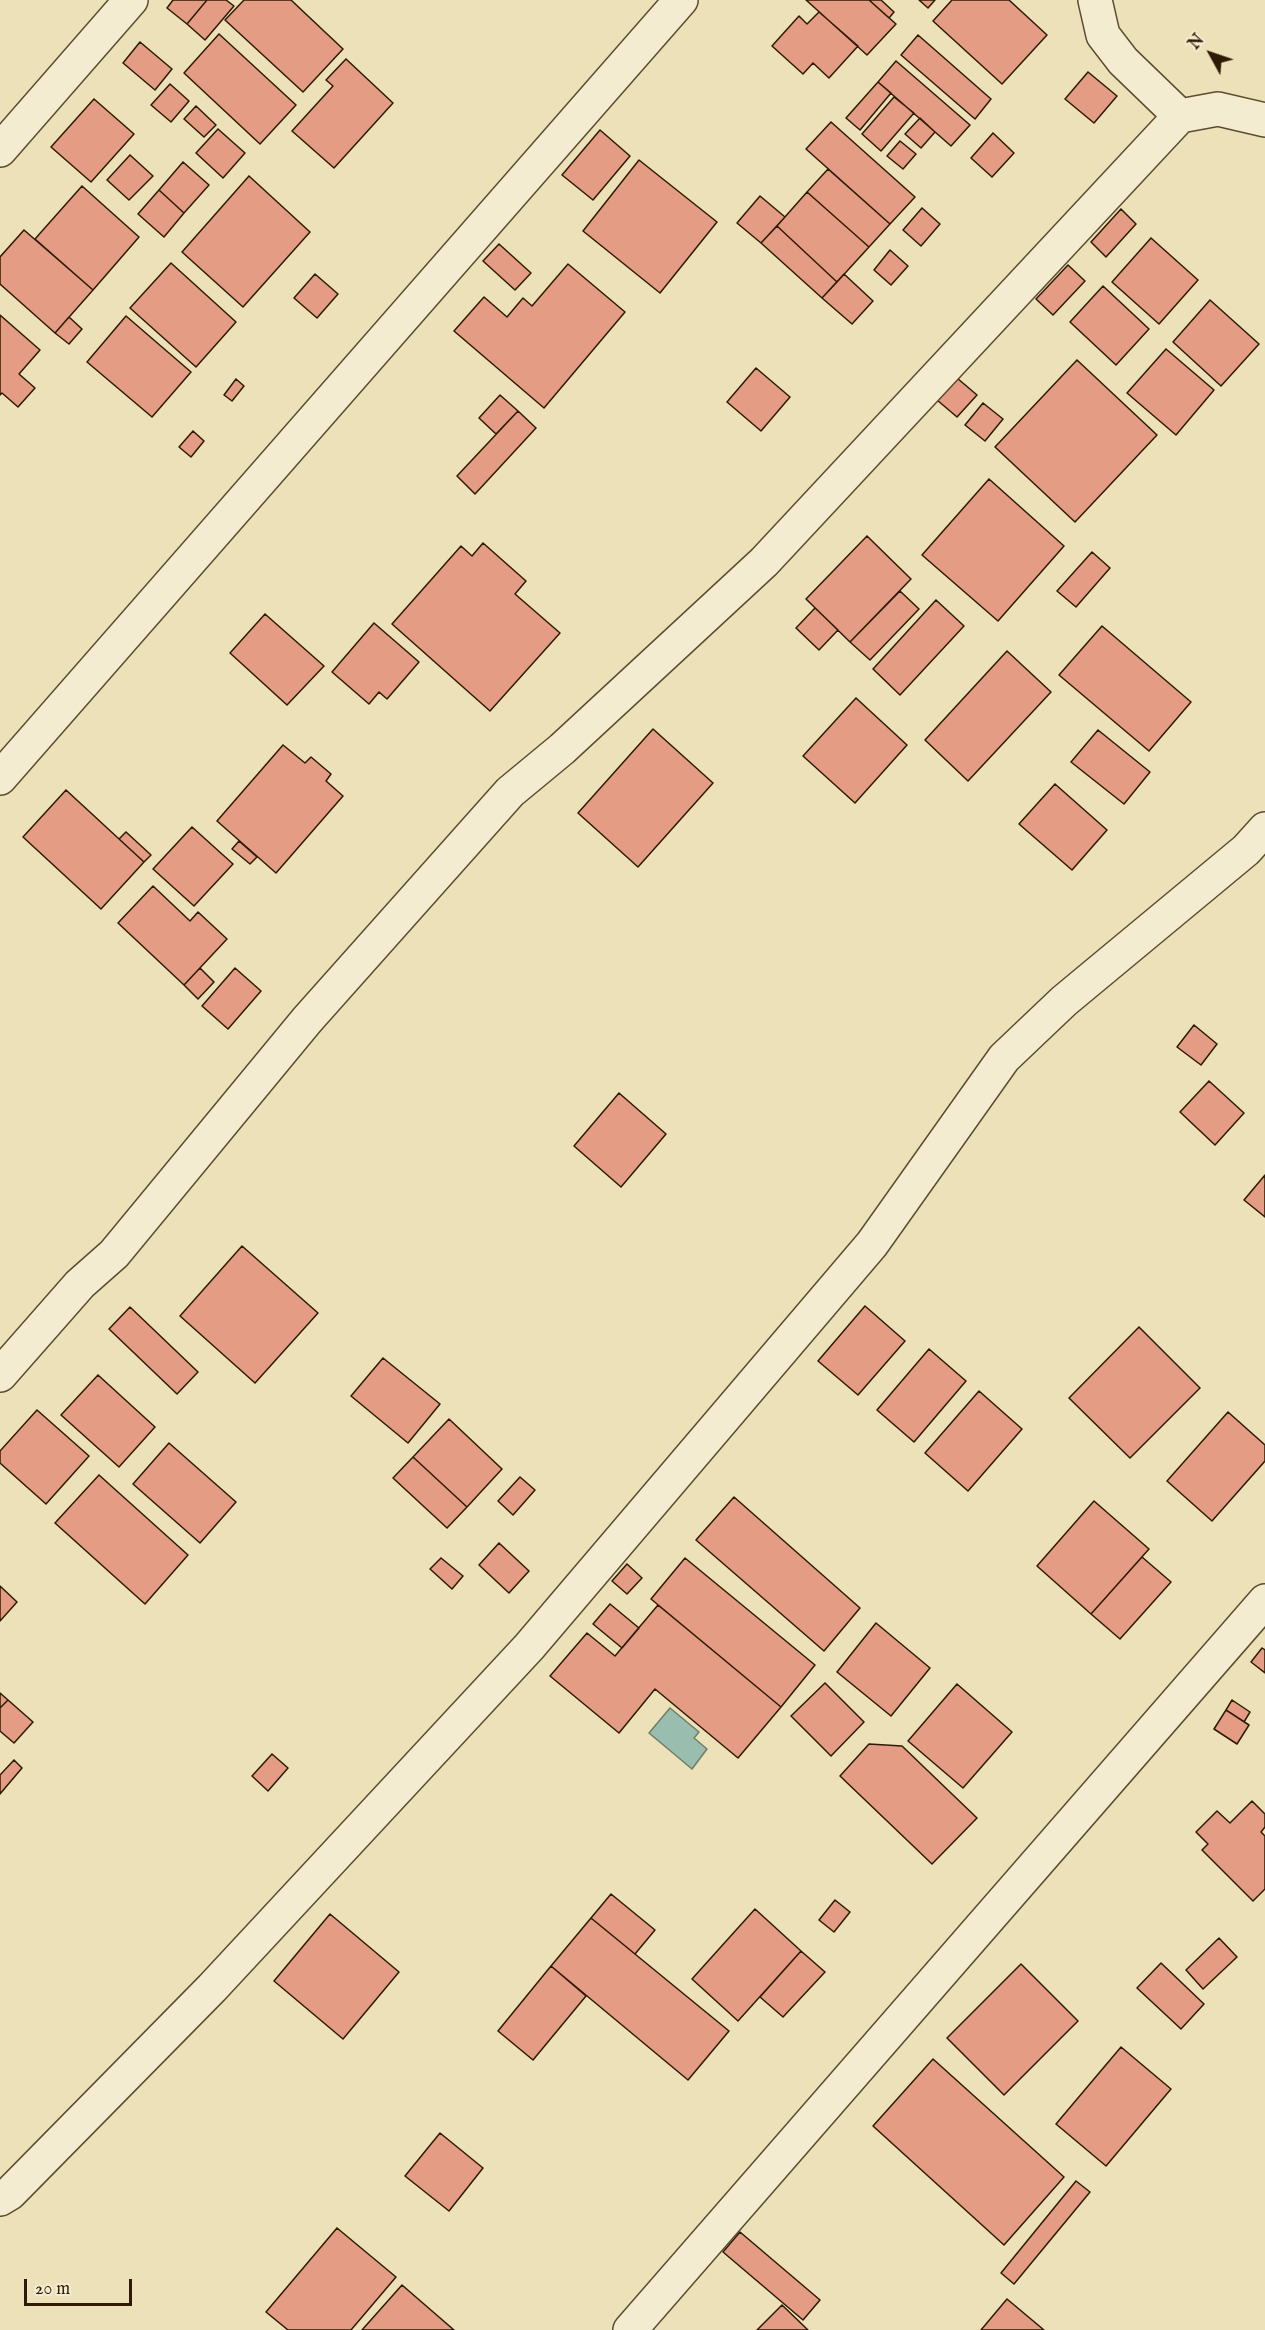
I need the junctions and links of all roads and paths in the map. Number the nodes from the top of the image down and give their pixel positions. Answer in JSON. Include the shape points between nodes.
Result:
{"nodes":[{"id":1,"x":131,"y":0,"type":"edge"},
{"id":2,"x":681,"y":0,"type":"edge"},
{"id":3,"x":1095,"y":0,"type":"edge"},
{"id":4,"x":1180,"y":116,"type":"junction"},
{"id":5,"x":1265,"y":120,"type":"edge"},
{"id":6,"x":0,"y":150,"type":"edge"},
{"id":7,"x":0,"y":778,"type":"edge"},
{"id":8,"x":1265,"y":829,"type":"edge"},
{"id":9,"x":0,"y":1375,"type":"edge"},
{"id":10,"x":1265,"y":1601,"type":"edge"},
{"id":11,"x":0,"y":2199,"type":"edge"},
{"id":12,"x":630,"y":2330,"type":"edge"}],
"edges":[{"from":1,"to":6,"type":"street"},
{"from":2,"to":7,"type":"street"},
{"from":3,"to":4,"type":"street","via":[[1103,35],[1123,61]]},
{"from":4,"to":5,"type":"street","via":[[1218,109]]},
{"from":4,"to":9,"type":"street","via":[[764,561],[562,749],[510,792],[307,1020],[114,1254],[80,1284]]},
{"from":8,"to":11,"type":"street","via":[[1246,850],[1064,1001],[1004,1058],[872,1244],[529,1647],[212,1988]]},
{"from":10,"to":12,"type":"street"}]}
